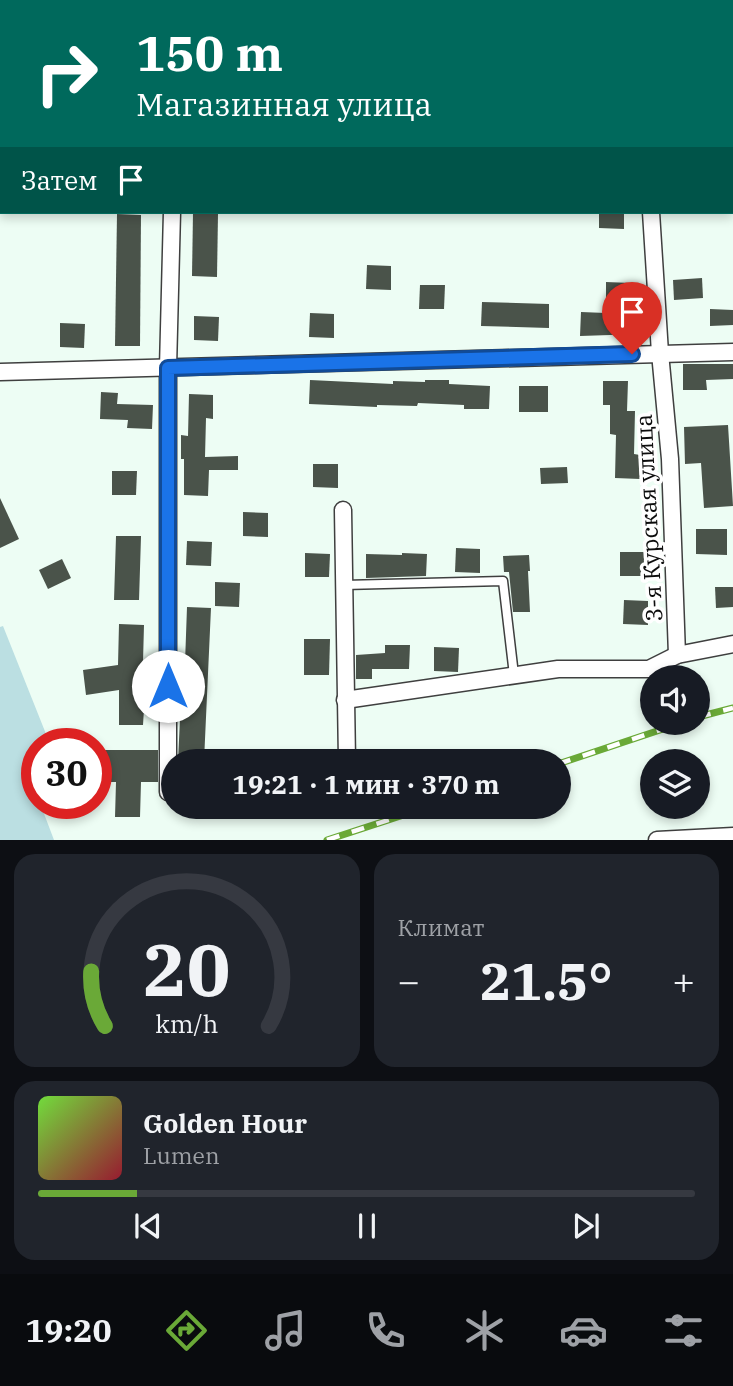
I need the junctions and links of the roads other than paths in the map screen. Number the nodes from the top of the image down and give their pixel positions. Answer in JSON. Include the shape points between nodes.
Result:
{"nodes":[{"id":1,"x":172,"y":214,"type":"edge"},
{"id":2,"x":651,"y":214,"type":"edge"},
{"id":3,"x":733,"y":352,"type":"edge"},
{"id":4,"x":660,"y":353,"type":"junction"},
{"id":5,"x":168,"y":368,"type":"junction"},
{"id":6,"x":0,"y":372,"type":"edge"},
{"id":7,"x":344,"y":510,"type":"dead end"},
{"id":8,"x":344,"y":584,"type":"junction"},
{"id":9,"x":733,"y":644,"type":"edge"},
{"id":10,"x":677,"y":655,"type":"junction"},
{"id":11,"x":514,"y":675,"type":"junction"},
{"id":12,"x":345,"y":699,"type":"junction"},
{"id":13,"x":171,"y":749,"type":"edge"},
{"id":14,"x":347,"y":749,"type":"edge"},
{"id":15,"x":733,"y":836,"type":"edge"},
{"id":16,"x":707,"y":839,"type":"edge"},
{"id":17,"x":657,"y":840,"type":"edge"}],
"edges":[{"from":1,"to":5,"type":"street"},
{"from":2,"to":4,"type":"street","name":"3-я Курская улица"},
{"from":3,"to":4,"type":"street"},
{"from":4,"to":5,"type":"street"},
{"from":4,"to":10,"type":"street","name":"3-я Курская улица","via":[[670,459]]},
{"from":5,"to":6,"type":"street"},
{"from":5,"to":13,"type":"street"},
{"from":7,"to":8,"type":"street"},
{"from":8,"to":11,"type":"lane","via":[[503,582]]},
{"from":8,"to":12,"type":"street"},
{"from":9,"to":10,"type":"street"},
{"from":10,"to":11,"type":"street","via":[[649,669],[558,669]]},
{"from":11,"to":12,"type":"street"},
{"from":12,"to":14,"type":"street"},
{"from":15,"to":16,"type":"street"},
{"from":16,"to":17,"type":"street"}]}
